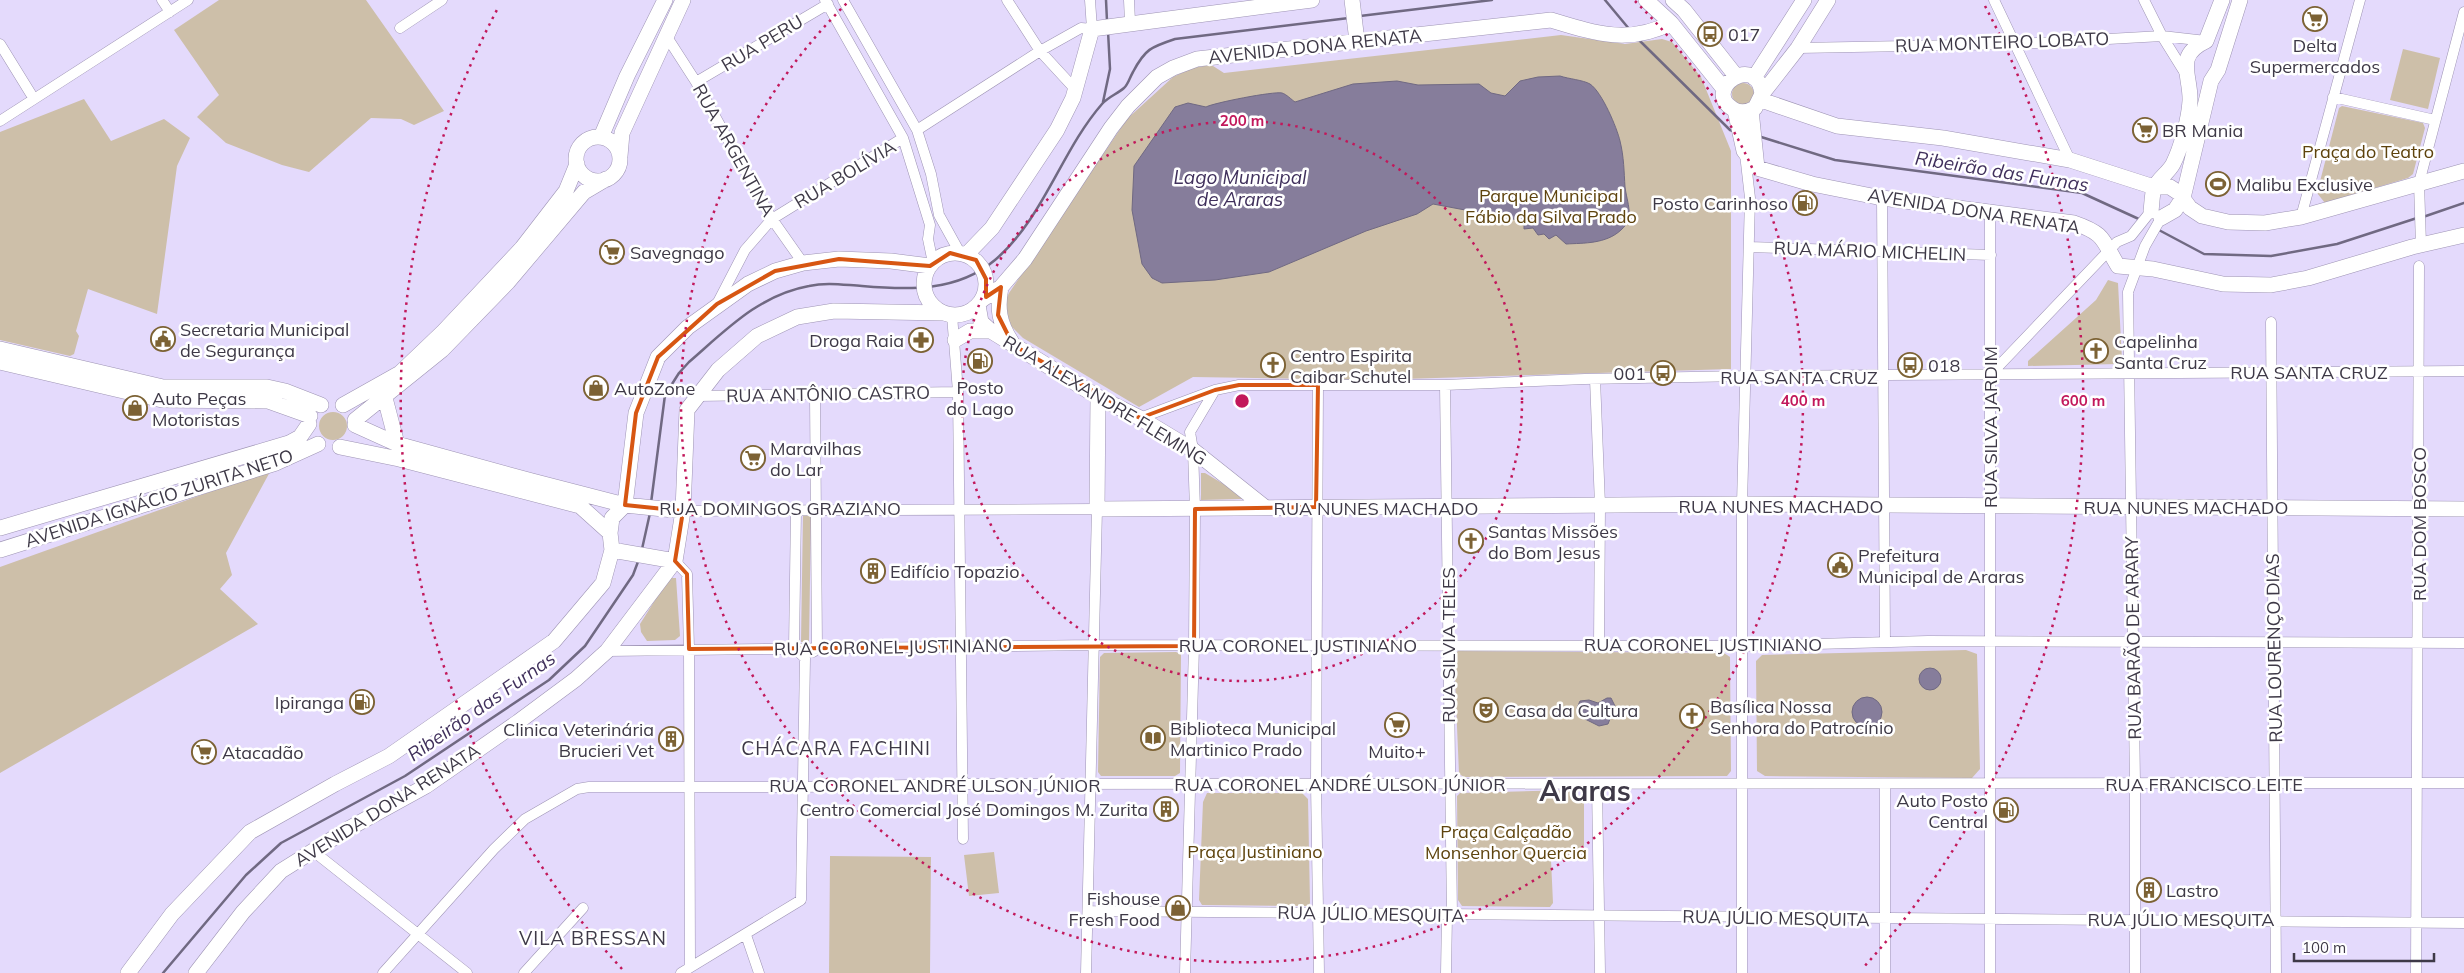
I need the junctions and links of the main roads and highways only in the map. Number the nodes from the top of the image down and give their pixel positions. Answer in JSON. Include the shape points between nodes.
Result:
{"nodes":[{"id":1,"x":665,"y":0,"type":"edge"},
{"id":2,"x":684,"y":0,"type":"edge"},
{"id":3,"x":1312,"y":0,"type":"edge"},
{"id":4,"x":1646,"y":0,"type":"edge"},
{"id":5,"x":1804,"y":0,"type":"edge"},
{"id":6,"x":1828,"y":0,"type":"edge"},
{"id":7,"x":2222,"y":0,"type":"edge"},
{"id":8,"x":2240,"y":0,"type":"edge"},
{"id":9,"x":1278,"y":2,"type":"edge"},
{"id":10,"x":1352,"y":3,"type":"edge"},
{"id":11,"x":1680,"y":4,"type":"edge"},
{"id":12,"x":1670,"y":23,"type":"junction"},
{"id":13,"x":1356,"y":34,"type":"junction"},
{"id":14,"x":2206,"y":41,"type":"junction"},
{"id":15,"x":1774,"y":46,"type":"junction"},
{"id":16,"x":1798,"y":48,"type":"junction"},
{"id":17,"x":2220,"y":56,"type":"junction"},
{"id":18,"x":2185,"y":73,"type":"junction"},
{"id":19,"x":1736,"y":76,"type":"junction"},
{"id":20,"x":1754,"y":78,"type":"junction"},
{"id":21,"x":2211,"y":81,"type":"junction"},
{"id":22,"x":1724,"y":89,"type":"junction"},
{"id":23,"x":1758,"y":101,"type":"junction"},
{"id":24,"x":1735,"y":110,"type":"junction"},
{"id":25,"x":601,"y":137,"type":"junction"},
{"id":26,"x":620,"y":156,"type":"junction"},
{"id":27,"x":577,"y":164,"type":"junction"},
{"id":28,"x":1757,"y":168,"type":"junction"},
{"id":29,"x":2464,"y":171,"type":"edge"},
{"id":30,"x":606,"y":179,"type":"junction"},
{"id":31,"x":2154,"y":187,"type":"junction"},
{"id":32,"x":2183,"y":198,"type":"junction"},
{"id":33,"x":2464,"y":235,"type":"edge"},
{"id":34,"x":967,"y":256,"type":"junction"},
{"id":35,"x":929,"y":268,"type":"junction"},
{"id":36,"x":1001,"y":287,"type":"junction"},
{"id":37,"x":980,"y":302,"type":"junction"},
{"id":38,"x":948,"y":314,"type":"junction"},
{"id":39,"x":991,"y":331,"type":"junction"},
{"id":40,"x":955,"y":340,"type":"road end"},
{"id":41,"x":1014,"y":345,"type":"junction"},
{"id":42,"x":0,"y":349,"type":"edge"},
{"id":43,"x":0,"y":362,"type":"edge"},
{"id":44,"x":163,"y":393,"type":"junction"},
{"id":45,"x":1098,"y":397,"type":"junction"},
{"id":46,"x":384,"y":398,"type":"junction"},
{"id":47,"x":343,"y":405,"type":"junction"},
{"id":48,"x":313,"y":415,"type":"junction"},
{"id":49,"x":355,"y":423,"type":"junction"},
{"id":50,"x":318,"y":444,"type":"junction"},
{"id":51,"x":397,"y":444,"type":"junction"},
{"id":52,"x":340,"y":447,"type":"junction"},
{"id":53,"x":625,"y":505,"type":"junction"},
{"id":54,"x":1266,"y":508,"type":"junction"},
{"id":55,"x":2464,"y":509,"type":"edge"},
{"id":56,"x":683,"y":511,"type":"junction"},
{"id":57,"x":23,"y":521,"type":"junction"},
{"id":58,"x":0,"y":528,"type":"edge"},
{"id":59,"x":610,"y":534,"type":"junction"},
{"id":60,"x":18,"y":545,"type":"junction"},
{"id":61,"x":0,"y":550,"type":"edge"},
{"id":62,"x":612,"y":550,"type":"junction"},
{"id":63,"x":675,"y":561,"type":"junction"},
{"id":64,"x":128,"y":973,"type":"edge"},
{"id":65,"x":196,"y":973,"type":"edge"}],
"edges":[{"from":1,"to":25,"type":"main road"},
{"from":2,"to":26,"type":"main road","via":[[622,133]]},
{"from":3,"to":9,"type":"main road"},
{"from":4,"to":12,"type":"main road"},
{"from":5,"to":15,"type":"main road"},
{"from":6,"to":16,"type":"main road"},
{"from":7,"to":14,"type":"main road"},
{"from":8,"to":17,"type":"main road"},
{"from":9,"to":34,"type":"main road","via":[[1092,28],[1075,89],[1057,130],[992,228]]},
{"from":10,"to":13,"type":"main road"},
{"from":11,"to":19,"type":"main road"},
{"from":12,"to":13,"type":"main road","name":"AVENIDA DONA RENATA","via":[[1655,31],[1621,37],[1551,20]]},
{"from":12,"to":22,"type":"main road"},
{"from":13,"to":36,"type":"main road","name":"AVENIDA DONA RENATA","via":[[1197,59],[1157,77],[1111,128],[1024,259]]},
{"from":14,"to":17,"type":"main road"},
{"from":14,"to":18,"type":"main road","via":[[2195,46],[2189,54]]},
{"from":15,"to":16,"type":"main road"},
{"from":15,"to":20,"type":"main road"},
{"from":16,"to":23,"type":"main road"},
{"from":17,"to":21,"type":"main road","via":[[2218,70]]},
{"from":18,"to":21,"type":"main road","via":[[2192,79]]},
{"from":18,"to":31,"type":"main road","via":[[2190,100],[2180,151]]},
{"from":19,"to":20,"type":"main road"},
{"from":19,"to":22,"type":"main road"},
{"from":20,"to":23,"type":"main road","via":[[1761,88]]},
{"from":21,"to":32,"type":"main road"},
{"from":22,"to":24,"type":"main road","via":[[1726,102]]},
{"from":23,"to":24,"type":"main road","via":[[1740,112]]},
{"from":23,"to":28,"type":"main road"},
{"from":23,"to":31,"type":"main road","via":[[1837,126],[1943,138],[2070,160]]},
{"from":24,"to":28,"type":"main road","via":[[1744,151]]},
{"from":25,"to":26,"type":"main road","via":[[614,143]]},
{"from":25,"to":27,"type":"main road","via":[[582,144]]},
{"from":26,"to":30,"type":"main road","via":[[617,170]]},
{"from":27,"to":30,"type":"main road","via":[[591,179]]},
{"from":27,"to":47,"type":"main road","via":[[566,191],[522,248],[444,331],[400,373]]},
{"from":28,"to":33,"type":"main road","name":"AVENIDA DONA RENATA","via":[[1812,184],[1882,198],[2074,223],[2090,228],[2105,240],[2118,266],[2153,268],[2224,284],[2271,285],[2308,278]]},
{"from":29,"to":32,"type":"main road","via":[[2420,188],[2265,223],[2215,220],[2190,208]]},
{"from":30,"to":46,"type":"main road","via":[[584,192],[508,282],[442,350]]},
{"from":31,"to":32,"type":"main road","via":[[2170,187]]},
{"from":31,"to":32,"type":"main road","via":[[2156,214],[2175,210]]},
{"from":34,"to":35,"type":"main road","via":[[950,253]]},
{"from":34,"to":37,"type":"main road","via":[[982,268],[986,278],[986,289]]},
{"from":35,"to":38,"type":"main road","via":[[925,293],[936,308]]},
{"from":35,"to":53,"type":"main road","via":[[891,261],[839,259],[802,263],[757,279],[717,304],[658,357],[636,413]]},
{"from":36,"to":37,"type":"main road","name":"AVENIDA DONA RENATA"},
{"from":36,"to":41,"type":"main road","via":[[998,315]]},
{"from":37,"to":38,"type":"main road","via":[[969,312]]},
{"from":37,"to":39,"type":"main road","name":"RUA ALEXANDRE FLEMING","via":[[981,322]]},
{"from":38,"to":56,"type":"main road","name":"AVENIDA DONA RENATA","via":[[834,311],[797,318],[757,336],[718,370],[687,410]]},
{"from":39,"to":40,"type":"main road","via":[[970,331]]},
{"from":39,"to":41,"type":"main road","name":"RUA ALEXANDRE FLEMING"},
{"from":41,"to":45,"type":"main road","name":"RUA ALEXANDRE FLEMING"},
{"from":42,"to":44,"type":"main road"},
{"from":43,"to":44,"type":"main road"},
{"from":44,"to":48,"type":"main road","via":[[266,387],[285,391]]},
{"from":45,"to":54,"type":"main road","name":"RUA ALEXANDRE FLEMING","via":[[1193,450]]},
{"from":45,"to":54,"type":"main road","name":"RUA NUNES MACHADO","via":[[1097,509]]},
{"from":46,"to":49,"type":"main road"},
{"from":46,"to":51,"type":"main road"},
{"from":47,"to":48,"type":"main road","via":[[328,403]]},
{"from":47,"to":49,"type":"main road"},
{"from":48,"to":50,"type":"main road","via":[[312,439]]},
{"from":48,"to":57,"type":"main road","name":"AVENIDA IGNÁCIO ZURITA NETO","via":[[300,437],[289,443]]},
{"from":49,"to":51,"type":"main road","name":"RUA DOMINGOS GRAZIANO"},
{"from":49,"to":52,"type":"main road","via":[[351,439]]},
{"from":50,"to":52,"type":"main road","via":[[325,448]]},
{"from":50,"to":60,"type":"main road","name":"AVENIDA IGNÁCIO ZURITA NETO","via":[[276,463]]},
{"from":51,"to":53,"type":"main road","name":"RUA DOMINGOS GRAZIANO"},
{"from":52,"to":59,"type":"main road","via":[[580,506]]},
{"from":53,"to":56,"type":"main road","name":"RUA DOMINGOS GRAZIANO"},
{"from":53,"to":59,"type":"main road","via":[[612,518]]},
{"from":54,"to":55,"type":"main road","name":"RUA NUNES MACHADO","via":[[1742,504]]},
{"from":56,"to":63,"type":"main road","name":"AVENIDA DONA RENATA"},
{"from":57,"to":58,"type":"main road","name":"AVENIDA IGNÁCIO ZURITA NETO"},
{"from":57,"to":60,"type":"main road","via":[[26,531]]},
{"from":59,"to":62,"type":"main road"},
{"from":60,"to":61,"type":"main road","name":"AVENIDA IGNÁCIO ZURITA NETO"},
{"from":62,"to":63,"type":"main road"},
{"from":62,"to":64,"type":"main road","via":[[603,583],[554,640],[389,756],[250,832],[172,914]]},
{"from":63,"to":65,"type":"main road","name":"AVENIDA DONA RENATA","via":[[607,651],[562,690],[434,780],[348,828],[282,871],[243,912]]}]}
